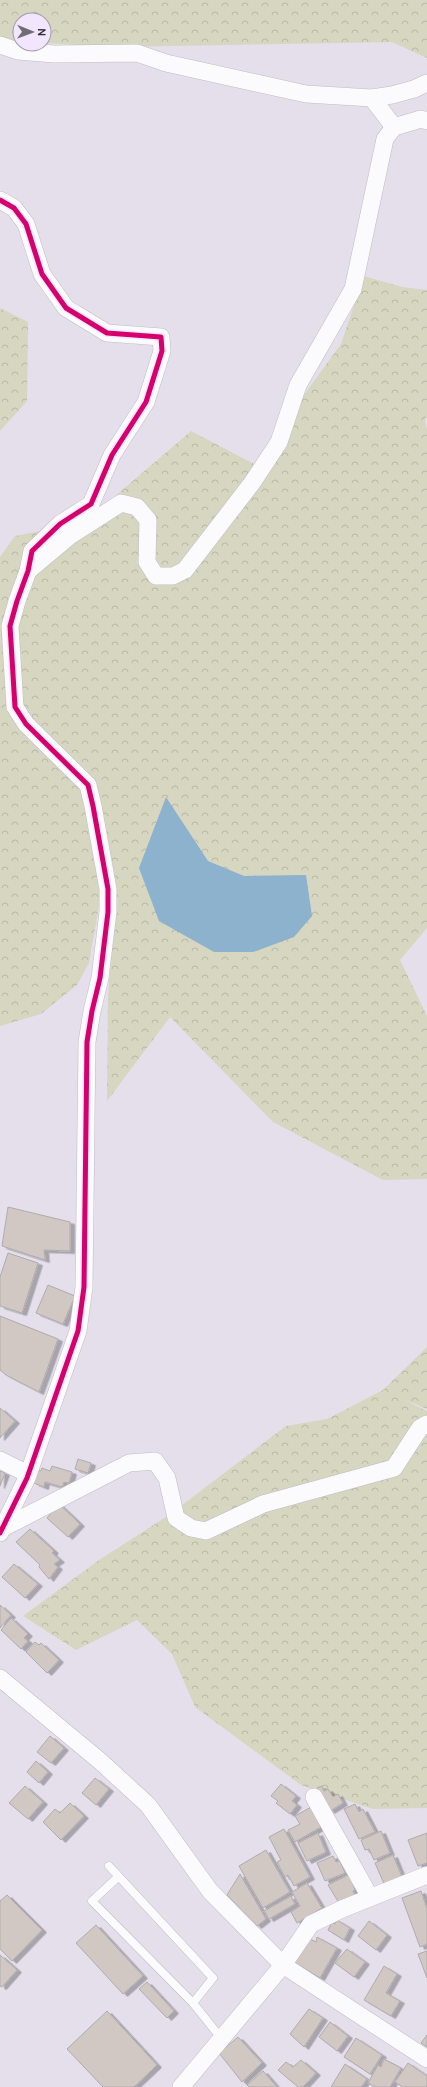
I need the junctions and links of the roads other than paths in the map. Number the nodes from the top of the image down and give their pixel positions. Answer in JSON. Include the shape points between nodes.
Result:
{"nodes":[{"id":1,"x":0,"y":45,"type":"edge"},
{"id":2,"x":427,"y":83,"type":"edge"},
{"id":3,"x":372,"y":98,"type":"junction"},
{"id":4,"x":427,"y":121,"type":"edge"},
{"id":5,"x":394,"y":127,"type":"junction"},
{"id":6,"x":0,"y":200,"type":"edge"},
{"id":7,"x":28,"y":571,"type":"junction"},
{"id":8,"x":427,"y":1424,"type":"edge"},
{"id":9,"x":0,"y":1460,"type":"edge"},
{"id":10,"x":28,"y":1474,"type":"junction"},
{"id":11,"x":6,"y":1507,"type":"edge"},
{"id":12,"x":2,"y":1531,"type":"edge"},
{"id":13,"x":0,"y":1678,"type":"edge"},
{"id":14,"x":314,"y":1797,"type":"dead end"},
{"id":15,"x":109,"y":1866,"type":"dead end"},
{"id":16,"x":427,"y":1875,"type":"edge"},
{"id":17,"x":118,"y":1877,"type":"junction"},
{"id":18,"x":370,"y":1897,"type":"junction"},
{"id":19,"x":283,"y":1965,"type":"junction"},
{"id":20,"x":193,"y":2003,"type":"junction"},
{"id":21,"x":221,"y":2038,"type":"junction"},
{"id":22,"x":427,"y":2059,"type":"edge"},
{"id":23,"x":180,"y":2087,"type":"edge"}],
"edges":[{"from":1,"to":3,"type":"street","via":[[18,51],[54,54],[137,53],[166,63],[306,94]]},
{"from":2,"to":3,"type":"street","via":[[414,89]]},
{"from":3,"to":5,"type":"street"},
{"from":4,"to":5,"type":"street","via":[[421,119]]},
{"from":5,"to":7,"type":"street","via":[[385,139],[353,289],[298,385],[279,442],[252,483],[185,570],[173,576],[156,576],[147,562],[148,520],[137,507],[121,503],[71,534]]},
{"from":6,"to":7,"type":"street","via":[[14,208],[26,224],[42,274],[66,308],[107,333],[161,337],[162,351],[146,402],[112,454],[91,504],[60,524],[32,551]]},
{"from":7,"to":10,"type":"street","via":[[10,626],[15,707],[26,724],[88,785],[108,889],[108,912],[100,978],[86,1042],[84,1287],[78,1331]]},
{"from":8,"to":12,"type":"street","via":[[420,1428],[394,1468],[264,1504],[206,1531],[192,1528],[176,1518],[167,1478],[155,1461],[129,1463]]},
{"from":9,"to":10,"type":"street"},
{"from":10,"to":11,"type":"street"},
{"from":11,"to":12,"type":"street"},
{"from":13,"to":19,"type":"street","via":[[100,1761],[148,1805],[210,1891]]},
{"from":14,"to":18,"type":"street"},
{"from":15,"to":17,"type":"lane"},
{"from":16,"to":18,"type":"street"},
{"from":17,"to":20,"type":"lane","via":[[213,1978]]},
{"from":17,"to":20,"type":"lane","via":[[92,1901]]},
{"from":18,"to":19,"type":"street","via":[[311,1924]]},
{"from":19,"to":21,"type":"street"},
{"from":19,"to":22,"type":"street"},
{"from":20,"to":21,"type":"lane"},
{"from":21,"to":23,"type":"street"}]}
